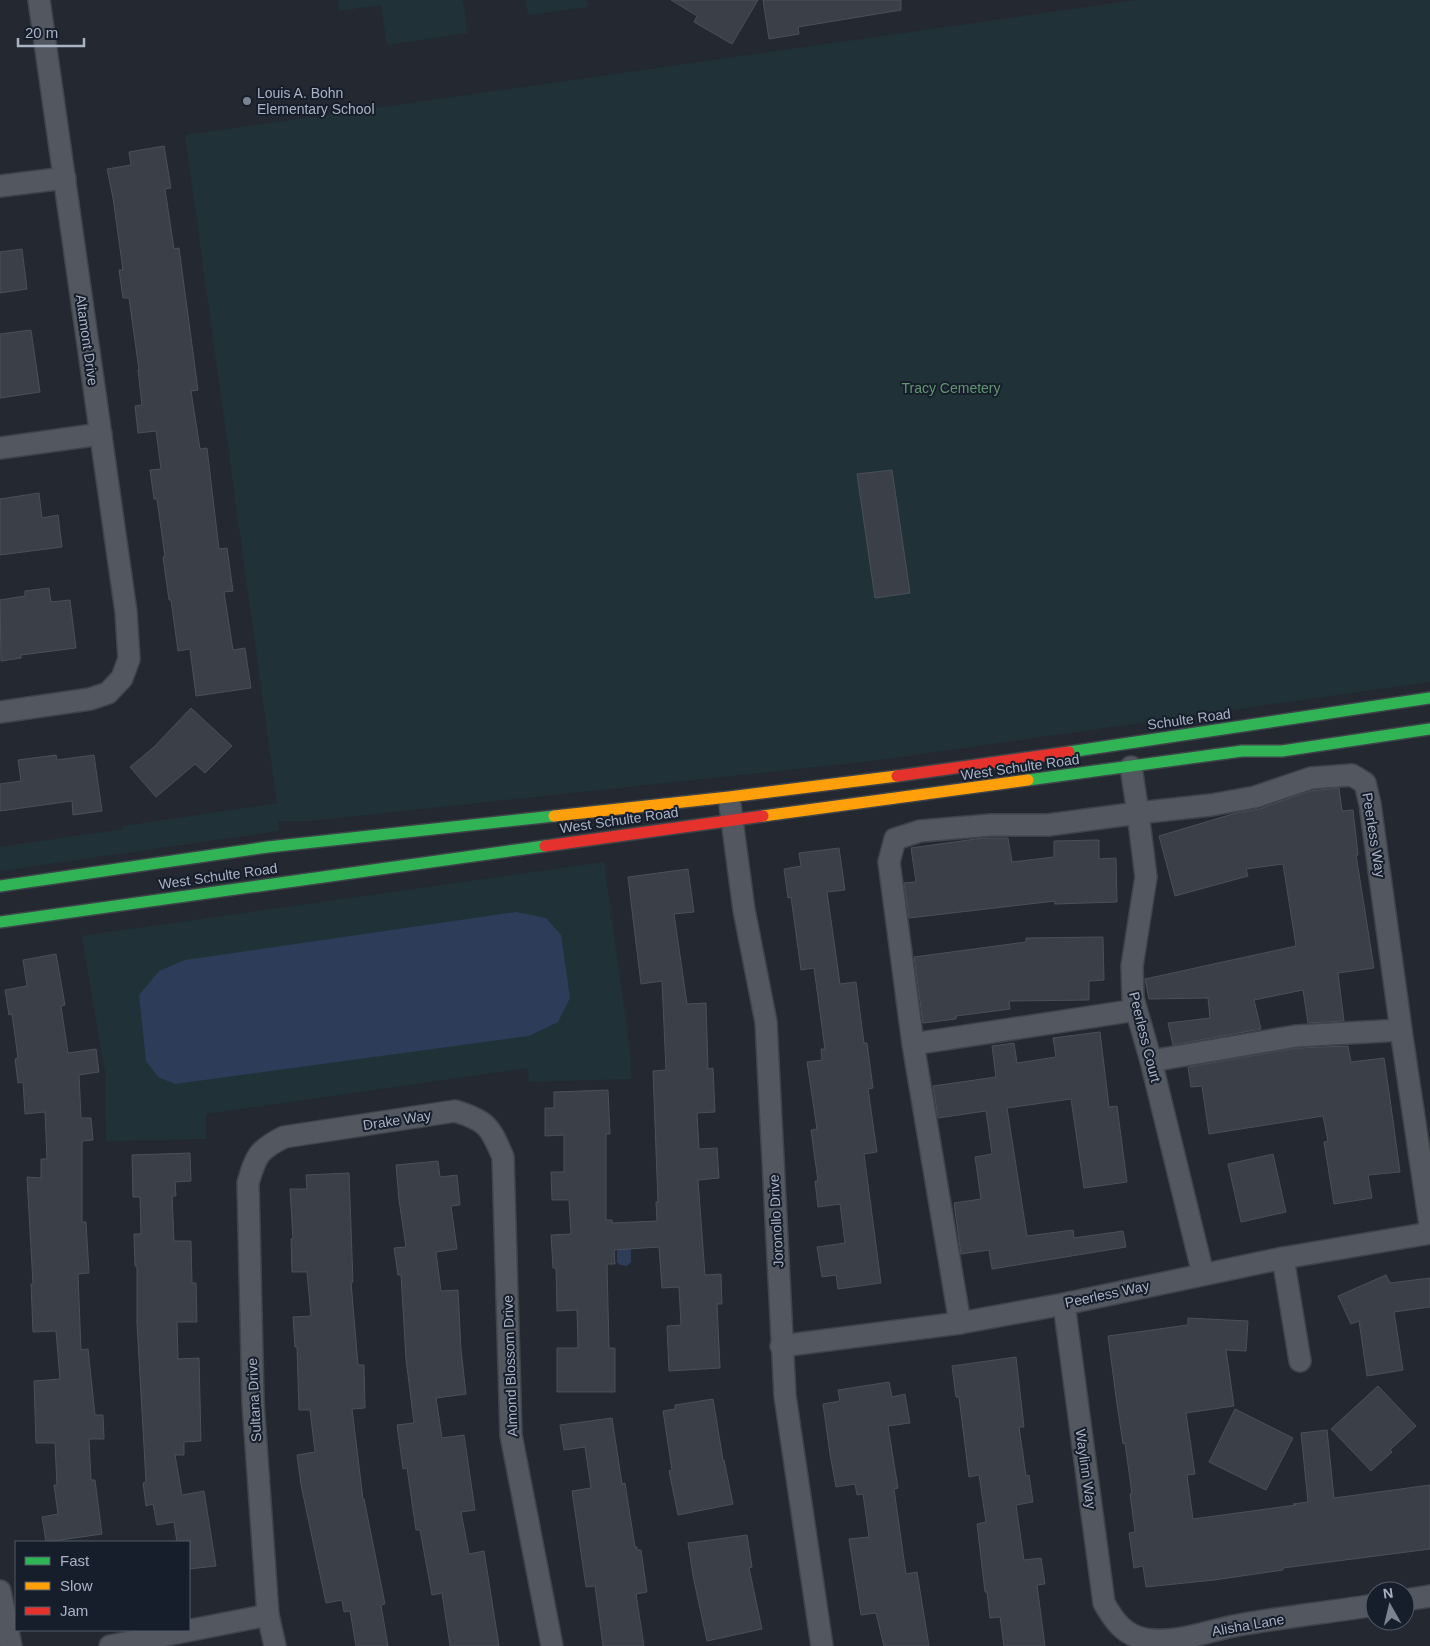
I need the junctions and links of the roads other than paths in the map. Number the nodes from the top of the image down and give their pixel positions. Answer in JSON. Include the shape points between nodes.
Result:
{"nodes":[{"id":1,"x":39,"y":0,"type":"edge"},
{"id":2,"x":64,"y":178,"type":"junction"},
{"id":3,"x":0,"y":186,"type":"edge"},
{"id":4,"x":101,"y":434,"type":"junction"},
{"id":5,"x":0,"y":448,"type":"edge"},
{"id":6,"x":1430,"y":698,"type":"edge"},
{"id":7,"x":0,"y":712,"type":"edge"},
{"id":8,"x":1430,"y":729,"type":"edge"},
{"id":9,"x":1290,"y":738,"type":"dead end"},
{"id":10,"x":1242,"y":751,"type":"junction"},
{"id":11,"x":952,"y":768,"type":"joint"},
{"id":12,"x":1131,"y":768,"type":"junction"},
{"id":13,"x":729,"y":797,"type":"junction"},
{"id":14,"x":1138,"y":813,"type":"junction"},
{"id":15,"x":732,"y":820,"type":"junction"},
{"id":16,"x":0,"y":886,"type":"edge"},
{"id":17,"x":0,"y":922,"type":"edge"},
{"id":18,"x":1136,"y":1010,"type":"junction"},
{"id":19,"x":1401,"y":1030,"type":"junction"},
{"id":20,"x":913,"y":1044,"type":"junction"},
{"id":21,"x":1151,"y":1061,"type":"junction"},
{"id":22,"x":259,"y":1154,"type":"joint"},
{"id":23,"x":504,"y":1173,"type":"joint"},
{"id":24,"x":1430,"y":1226,"type":"edge"},
{"id":25,"x":1430,"y":1233,"type":"edge"},
{"id":26,"x":1282,"y":1258,"type":"junction"},
{"id":27,"x":1203,"y":1274,"type":"junction"},
{"id":28,"x":1064,"y":1304,"type":"junction"},
{"id":29,"x":960,"y":1323,"type":"junction"},
{"id":30,"x":781,"y":1346,"type":"junction"},
{"id":31,"x":1300,"y":1361,"type":"dead end"},
{"id":32,"x":0,"y":1591,"type":"edge"},
{"id":33,"x":1430,"y":1596,"type":"edge"},
{"id":34,"x":1415,"y":1598,"type":"edge"},
{"id":35,"x":1365,"y":1606,"type":"edge"},
{"id":36,"x":268,"y":1615,"type":"junction"},
{"id":37,"x":1122,"y":1629,"type":"joint"},
{"id":38,"x":190,"y":1630,"type":"edge"},
{"id":39,"x":186,"y":1631,"type":"edge"},
{"id":40,"x":11,"y":1646,"type":"edge"},
{"id":41,"x":110,"y":1646,"type":"edge"},
{"id":42,"x":276,"y":1646,"type":"edge"},
{"id":43,"x":552,"y":1646,"type":"edge"},
{"id":44,"x":822,"y":1646,"type":"edge"}],
"edges":[{"from":1,"to":2,"type":"street","name":"Altamont Drive"},
{"from":2,"to":3,"type":"street"},
{"from":2,"to":4,"type":"street","name":"Altamont Drive"},
{"from":4,"to":5,"type":"street"},
{"from":4,"to":7,"type":"street","name":"Altamont Drive","via":[[126,612],[129,659],[122,678],[108,693],[90,699]]},
{"from":6,"to":11,"type":"main road","name":"Schulte Road"},
{"from":8,"to":10,"type":"main road","via":[[1282,751]]},
{"from":9,"to":10,"type":"main road"},
{"from":10,"to":12,"type":"main road","name":"West Schulte Road"},
{"from":11,"to":13,"type":"main road","name":"West Schulte Road"},
{"from":12,"to":14,"type":"street","name":"Peerless Court"},
{"from":12,"to":15,"type":"main road","name":"West Schulte Road"},
{"from":13,"to":15,"type":"street","name":"Joronollo Drive"},
{"from":13,"to":16,"type":"main road","name":"West Schulte Road","via":[[268,847]]},
{"from":14,"to":18,"type":"street","name":"Peerless Court","via":[[1146,877],[1132,966]]},
{"from":14,"to":19,"type":"street","name":"Peerless Way","via":[[1255,797],[1312,778],[1352,775],[1365,783]]},
{"from":14,"to":20,"type":"street","via":[[1048,824],[920,831],[895,839],[889,862]]},
{"from":15,"to":17,"type":"main road","name":"West Schulte Road"},
{"from":15,"to":30,"type":"street","name":"Joronollo Drive","via":[[744,910],[766,1022]]},
{"from":18,"to":20,"type":"street"},
{"from":18,"to":21,"type":"street","name":"Peerless Court"},
{"from":19,"to":21,"type":"street","via":[[1296,1036]]},
{"from":19,"to":24,"type":"street"},
{"from":20,"to":29,"type":"street"},
{"from":21,"to":27,"type":"street","name":"Peerless Court"},
{"from":22,"to":23,"type":"street","name":"Drake Way","via":[[284,1137],[455,1111],[476,1117],[492,1133],[503,1157]]},
{"from":22,"to":36,"type":"street","name":"Sultana Drive","via":[[254,1162],[248,1193],[253,1402]]},
{"from":23,"to":43,"type":"street","name":"Almond Blossom Drive","via":[[511,1435]]},
{"from":25,"to":26,"type":"street","name":"Peerless Way"},
{"from":26,"to":27,"type":"street","name":"Peerless Way"},
{"from":26,"to":31,"type":"street"},
{"from":27,"to":28,"type":"street","name":"Peerless Way"},
{"from":28,"to":29,"type":"street","name":"Peerless Way"},
{"from":28,"to":37,"type":"street","name":"Waylinn Way","via":[[1104,1603]]},
{"from":29,"to":30,"type":"street","name":"Peerless Way"},
{"from":30,"to":44,"type":"street","name":"Joronollo Drive","via":[[784,1396]]},
{"from":32,"to":40,"type":"street"},
{"from":33,"to":34,"type":"street"},
{"from":35,"to":37,"type":"street","name":"Alisha Lane","via":[[1238,1625],[1168,1640],[1144,1639]]},
{"from":36,"to":38,"type":"street"},
{"from":36,"to":42,"type":"street","name":"Sultana Drive"},
{"from":39,"to":41,"type":"street"}]}
